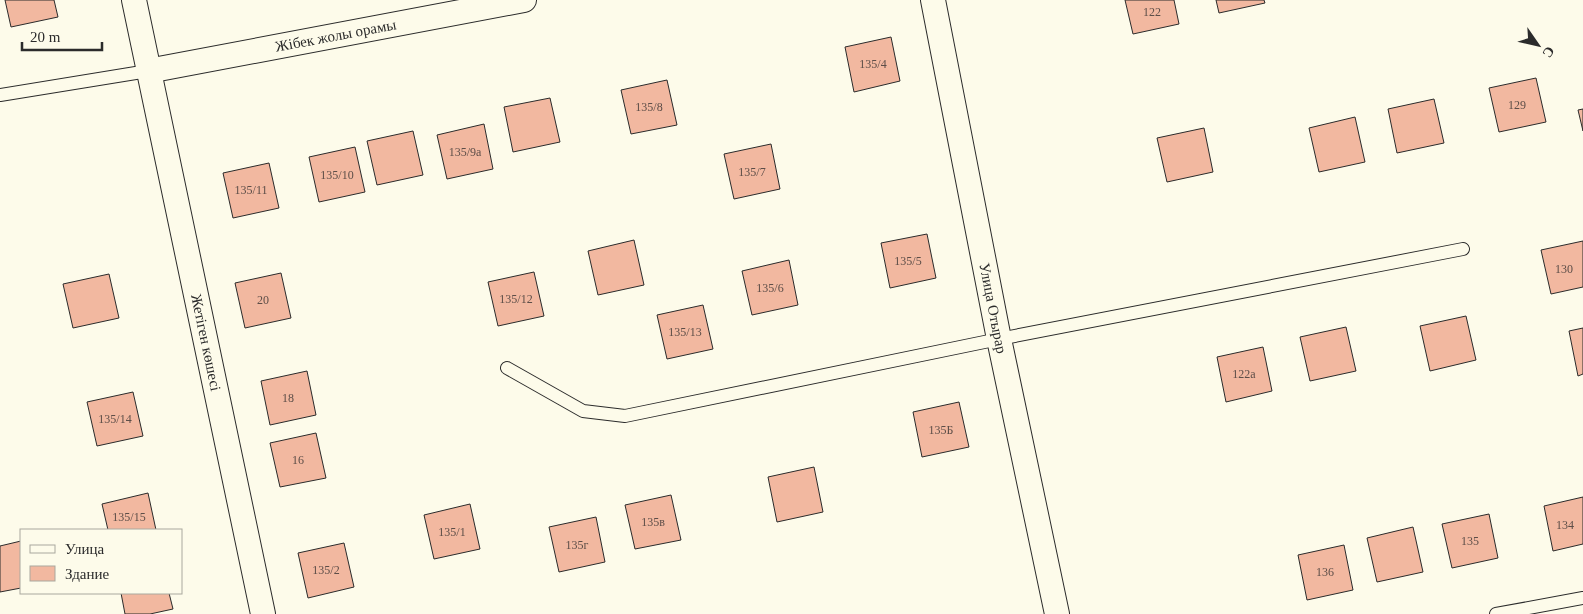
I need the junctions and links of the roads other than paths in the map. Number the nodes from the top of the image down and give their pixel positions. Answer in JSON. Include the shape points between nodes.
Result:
{"nodes":[{"id":1,"x":134,"y":0,"type":"edge"},
{"id":2,"x":524,"y":0,"type":"edge"},
{"id":3,"x":933,"y":0,"type":"edge"},
{"id":4,"x":148,"y":71,"type":"junction"},
{"id":5,"x":0,"y":95,"type":"edge"},
{"id":6,"x":1463,"y":249,"type":"dead end"},
{"id":7,"x":999,"y":339,"type":"junction"},
{"id":8,"x":507,"y":368,"type":"dead end"},
{"id":9,"x":1583,"y":598,"type":"edge"},
{"id":10,"x":263,"y":614,"type":"edge"},
{"id":11,"x":1057,"y":614,"type":"edge"},
{"id":12,"x":1496,"y":614,"type":"edge"}],
"edges":[{"from":1,"to":4,"type":"street","name":"Жетіген көшесі"},
{"from":2,"to":4,"type":"street","name":"Жібек жолы орамы"},
{"from":3,"to":7,"type":"street","name":"Улица Отырар"},
{"from":4,"to":5,"type":"lane"},
{"from":4,"to":10,"type":"street","name":"Жетіген көшесі"},
{"from":6,"to":7,"type":"lane"},
{"from":7,"to":8,"type":"lane","via":[[625,416],[584,411]]},
{"from":7,"to":11,"type":"street","name":"Улица Отырар"},
{"from":9,"to":12,"type":"lane"}]}
